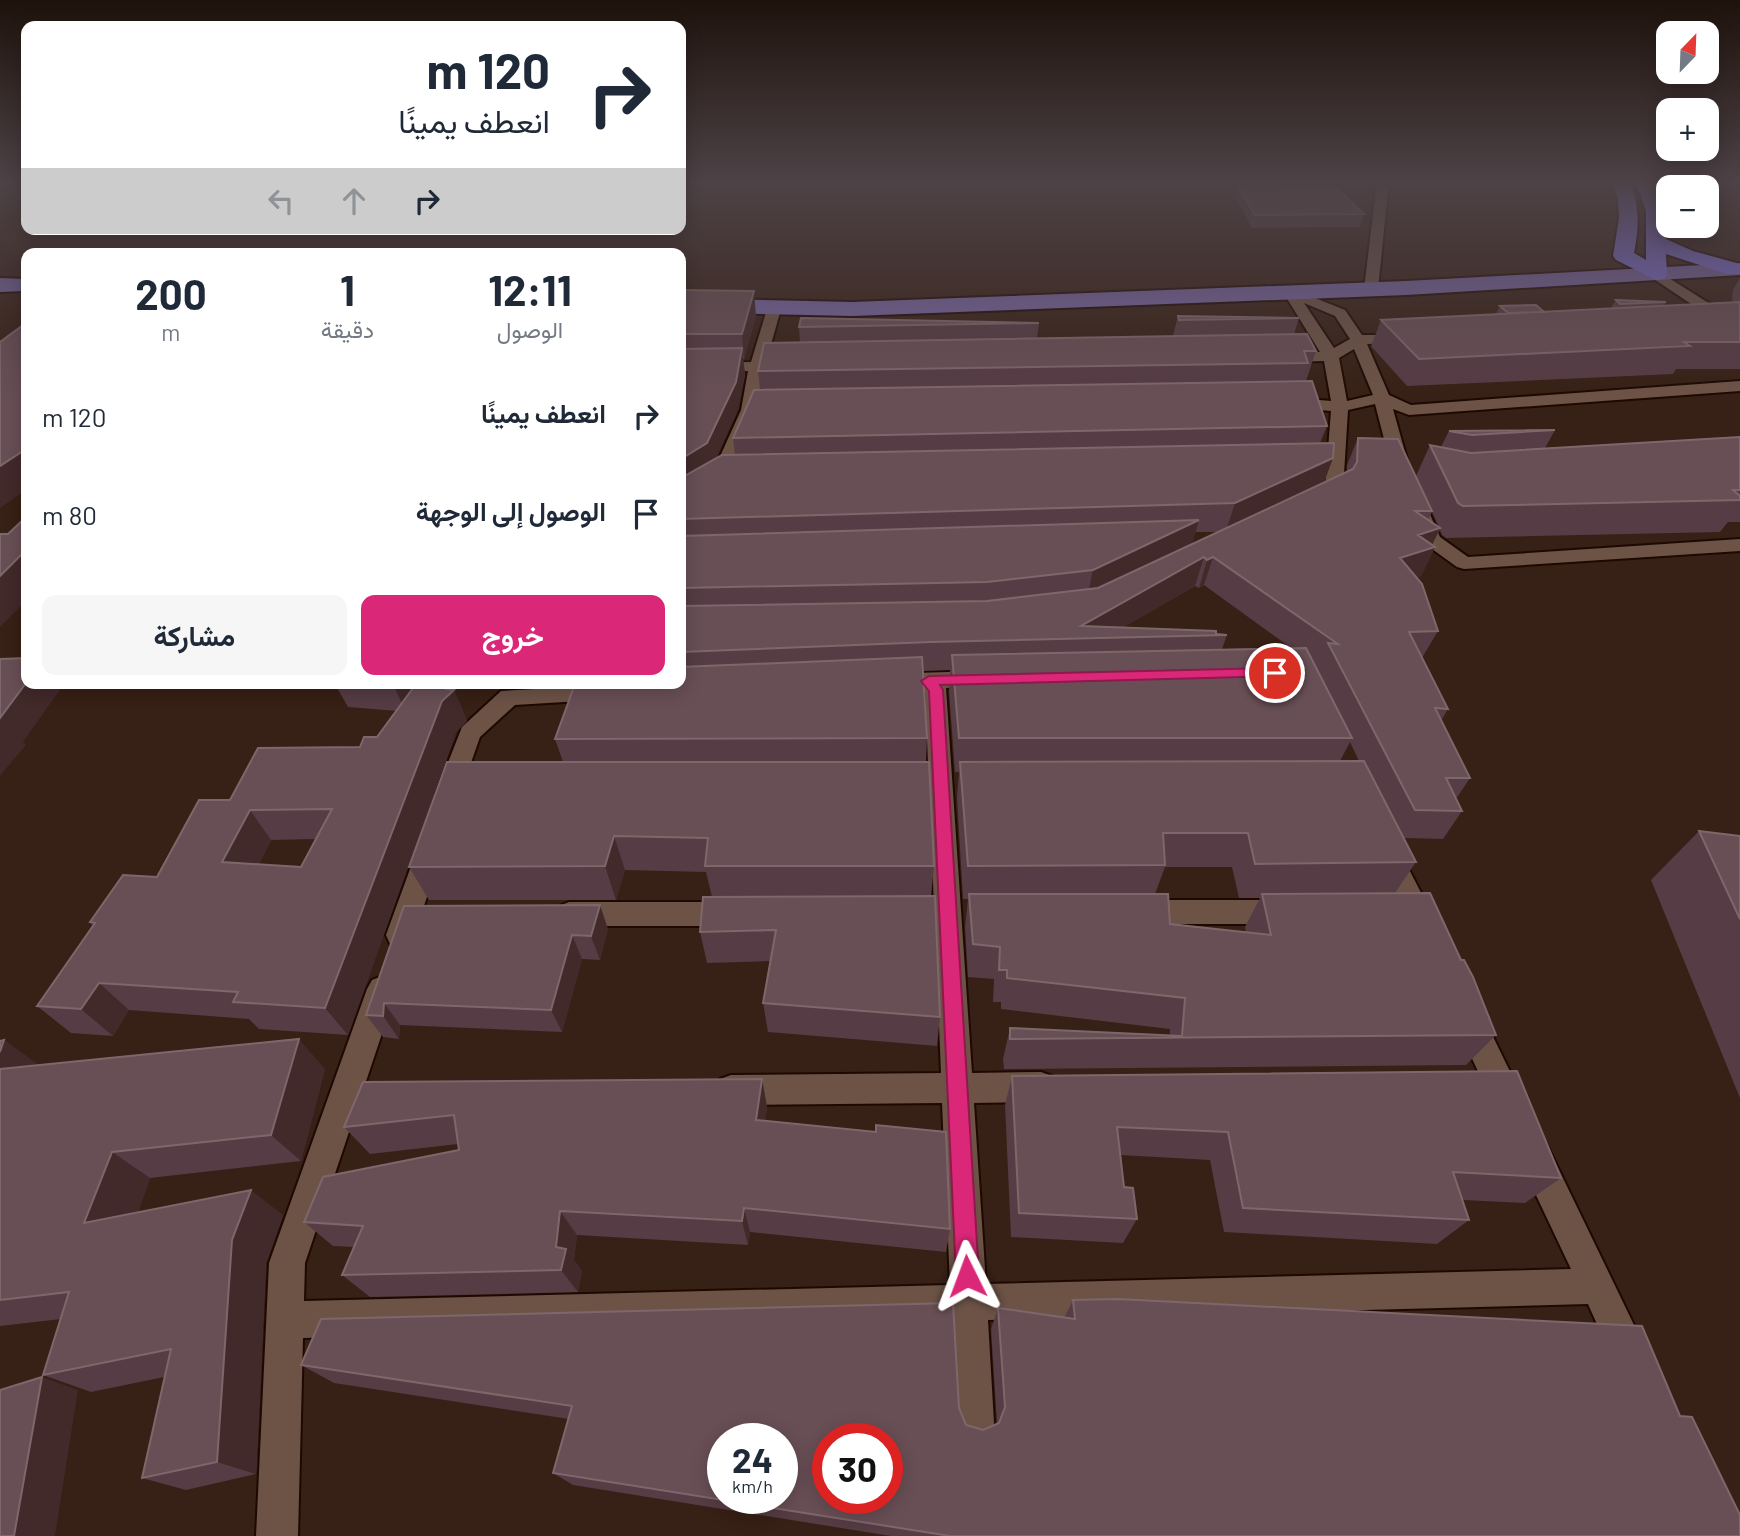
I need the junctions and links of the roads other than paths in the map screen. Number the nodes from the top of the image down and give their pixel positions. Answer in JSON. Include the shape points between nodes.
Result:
{"nodes":[{"id":1,"x":1375,"y":253,"type":"edge"},
{"id":2,"x":1624,"y":253,"type":"edge"},
{"id":3,"x":1656,"y":253,"type":"edge"},
{"id":4,"x":1680,"y":253,"type":"edge"},
{"id":5,"x":1738,"y":269,"type":"edge"},
{"id":6,"x":1656,"y":274,"type":"junction"},
{"id":7,"x":0,"y":285,"type":"edge"},
{"id":8,"x":21,"y":285,"type":"edge"},
{"id":9,"x":1371,"y":289,"type":"junction"},
{"id":10,"x":1290,"y":292,"type":"junction"},
{"id":11,"x":686,"y":306,"type":"edge"},
{"id":12,"x":774,"y":309,"type":"junction"},
{"id":13,"x":1739,"y":319,"type":"edge"},
{"id":14,"x":1697,"y":323,"type":"edge"},
{"id":15,"x":1428,"y":337,"type":"edge"},
{"id":16,"x":1358,"y":340,"type":"junction"},
{"id":17,"x":1331,"y":356,"type":"junction"},
{"id":18,"x":1275,"y":357,"type":"edge"},
{"id":19,"x":813,"y":366,"type":"edge"},
{"id":20,"x":757,"y":367,"type":"junction"},
{"id":21,"x":686,"y":368,"type":"edge"},
{"id":22,"x":1740,"y":386,"type":"edge"},
{"id":23,"x":1382,"y":398,"type":"junction"},
{"id":24,"x":1272,"y":402,"type":"edge"},
{"id":25,"x":1340,"y":407,"type":"junction"},
{"id":26,"x":1398,"y":465,"type":"junction"},
{"id":27,"x":1421,"y":470,"type":"dead end"},
{"id":28,"x":686,"y":497,"type":"edge"},
{"id":29,"x":1300,"y":506,"type":"edge"},
{"id":30,"x":1740,"y":545,"type":"edge"},
{"id":31,"x":1011,"y":679,"type":"edge"},
{"id":32,"x":929,"y":681,"type":"junction"},
{"id":33,"x":888,"y":682,"type":"edge"},
{"id":34,"x":550,"y":690,"type":"edge"},
{"id":35,"x":629,"y":692,"type":"edge"},
{"id":36,"x":1378,"y":830,"type":"edge"},
{"id":37,"x":1114,"y":912,"type":"edge"},
{"id":38,"x":1307,"y":912,"type":"edge"},
{"id":39,"x":546,"y":914,"type":"edge"},
{"id":40,"x":768,"y":914,"type":"edge"},
{"id":41,"x":1434,"y":948,"type":"edge"},
{"id":42,"x":1458,"y":997,"type":"edge"},
{"id":43,"x":1068,"y":1087,"type":"edge"},
{"id":44,"x":957,"y":1088,"type":"junction"},
{"id":45,"x":707,"y":1090,"type":"edge"},
{"id":46,"x":1598,"y":1286,"type":"junction"},
{"id":47,"x":969,"y":1303,"type":"junction"},
{"id":48,"x":285,"y":1320,"type":"junction"},
{"id":49,"x":1644,"y":1386,"type":"edge"},
{"id":50,"x":975,"y":1423,"type":"dead end"},
{"id":51,"x":276,"y":1536,"type":"edge"}],
"edges":[{"from":1,"to":9,"type":"street"},
{"from":2,"to":6,"type":"highway"},
{"from":3,"to":6,"type":"highway"},
{"from":4,"to":5,"type":"highway"},
{"from":5,"to":6,"type":"main road"},
{"from":6,"to":9,"type":"main road"},
{"from":6,"to":13,"type":"street","via":[[1702,305]]},
{"from":7,"to":8,"type":"main road"},
{"from":9,"to":10,"type":"main road"},
{"from":10,"to":12,"type":"main road"},
{"from":10,"to":16,"type":"street","via":[[1340,313]]},
{"from":10,"to":17,"type":"street"},
{"from":11,"to":12,"type":"main road"},
{"from":12,"to":20,"type":"street"},
{"from":13,"to":14,"type":"street"},
{"from":15,"to":16,"type":"street"},
{"from":16,"to":17,"type":"street"},
{"from":16,"to":23,"type":"street"},
{"from":17,"to":18,"type":"street"},
{"from":17,"to":25,"type":"street"},
{"from":19,"to":20,"type":"street"},
{"from":20,"to":21,"type":"street"},
{"from":20,"to":28,"type":"street","via":[[756,409],[727,475]]},
{"from":22,"to":23,"type":"street","via":[[1409,410]]},
{"from":23,"to":25,"type":"street"},
{"from":23,"to":26,"type":"street"},
{"from":24,"to":25,"type":"street"},
{"from":25,"to":29,"type":"street","via":[[1329,462],[1334,489]]},
{"from":26,"to":27,"type":"street"},
{"from":26,"to":30,"type":"street","via":[[1432,540],[1464,563]]},
{"from":31,"to":32,"type":"street"},
{"from":32,"to":33,"type":"street"},
{"from":32,"to":44,"type":"street","via":[[936,690]]},
{"from":34,"to":35,"type":"street"},
{"from":34,"to":48,"type":"street","via":[[509,697],[470,733],[466,785],[359,1093],[287,1263]]},
{"from":36,"to":41,"type":"street","via":[[1403,912]]},
{"from":37,"to":38,"type":"street"},
{"from":39,"to":40,"type":"street"},
{"from":42,"to":46,"type":"street","via":[[1485,1083]]},
{"from":43,"to":44,"type":"street"},
{"from":44,"to":45,"type":"street"},
{"from":44,"to":47,"type":"street"},
{"from":46,"to":47,"type":"street"},
{"from":46,"to":49,"type":"street"},
{"from":47,"to":48,"type":"street"},
{"from":47,"to":50,"type":"street"},
{"from":48,"to":51,"type":"street"}]}
